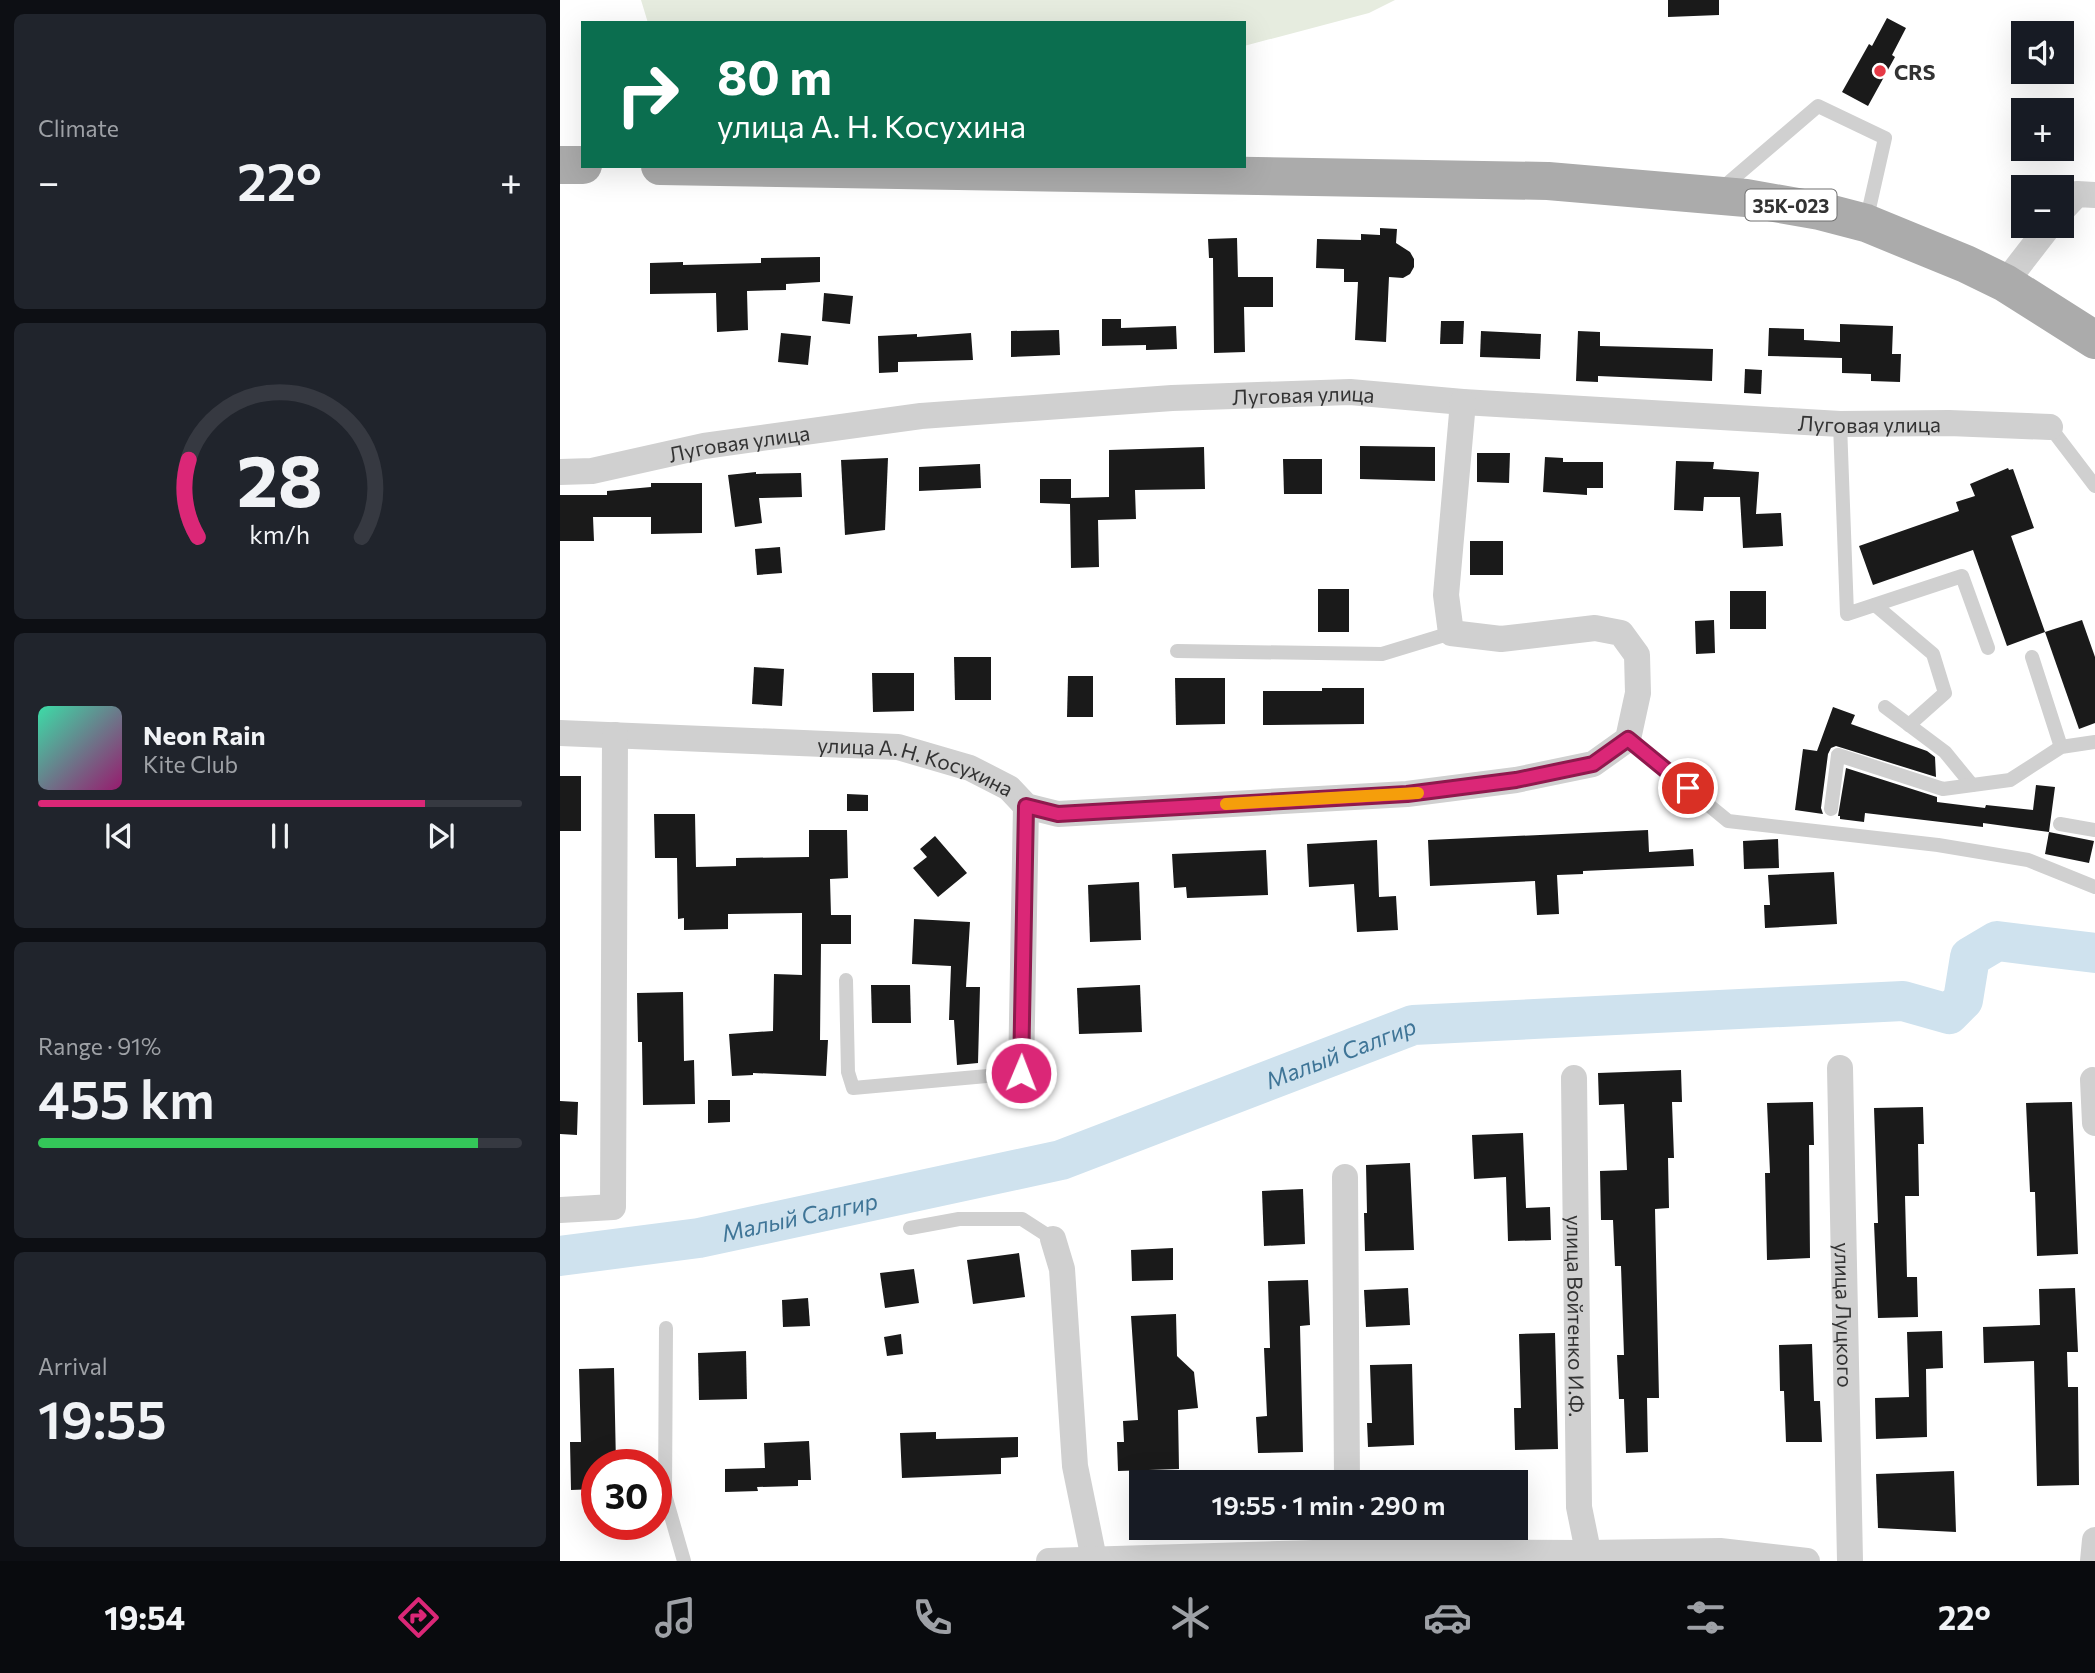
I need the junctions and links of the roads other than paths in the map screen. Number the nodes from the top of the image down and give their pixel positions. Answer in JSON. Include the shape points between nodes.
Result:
{"nodes":[{"id":1,"x":560,"y":165,"type":"edge"},
{"id":2,"x":581,"y":166,"type":"edge"},
{"id":3,"x":778,"y":168,"type":"edge"},
{"id":4,"x":1714,"y":195,"type":"junction"},
{"id":5,"x":2095,"y":195,"type":"edge"},
{"id":6,"x":2074,"y":197,"type":"edge"},
{"id":7,"x":1866,"y":223,"type":"junction"},
{"id":8,"x":2040,"y":238,"type":"edge"},
{"id":9,"x":2005,"y":283,"type":"junction"},
{"id":10,"x":2095,"y":340,"type":"edge"},
{"id":11,"x":1463,"y":402,"type":"junction"},
{"id":12,"x":1840,"y":424,"type":"junction"},
{"id":13,"x":2050,"y":426,"type":"joint"},
{"id":14,"x":560,"y":472,"type":"edge"},
{"id":15,"x":2095,"y":486,"type":"edge"},
{"id":16,"x":1875,"y":605,"type":"junction"},
{"id":17,"x":1451,"y":633,"type":"junction"},
{"id":18,"x":1988,"y":648,"type":"dead end"},
{"id":19,"x":1177,"y":651,"type":"dead end"},
{"id":20,"x":2032,"y":657,"type":"dead end"},
{"id":21,"x":1885,"y":707,"type":"dead end"},
{"id":22,"x":1909,"y":725,"type":"junction"},
{"id":23,"x":560,"y":733,"type":"edge"},
{"id":24,"x":615,"y":735,"type":"junction"},
{"id":25,"x":1628,"y":739,"type":"junction"},
{"id":26,"x":2095,"y":742,"type":"edge"},
{"id":27,"x":2061,"y":747,"type":"junction"},
{"id":28,"x":1972,"y":785,"type":"junction"},
{"id":29,"x":1026,"y":806,"type":"junction"},
{"id":30,"x":1831,"y":809,"type":"dead end"},
{"id":31,"x":2060,"y":824,"type":"dead end"},
{"id":32,"x":2095,"y":830,"type":"edge"},
{"id":33,"x":2095,"y":887,"type":"edge"},
{"id":34,"x":846,"y":980,"type":"dead end"},
{"id":35,"x":1840,"y":1068,"type":"dead end"},
{"id":36,"x":1021,"y":1073,"type":"joint"},
{"id":37,"x":1574,"y":1078,"type":"dead end"},
{"id":38,"x":2093,"y":1080,"type":"edge"},
{"id":39,"x":2095,"y":1123,"type":"edge"},
{"id":40,"x":1345,"y":1177,"type":"dead end"},
{"id":41,"x":560,"y":1210,"type":"edge"},
{"id":42,"x":910,"y":1228,"type":"dead end"},
{"id":43,"x":1053,"y":1239,"type":"joint"},
{"id":44,"x":666,"y":1328,"type":"dead end"},
{"id":45,"x":1347,"y":1470,"type":"edge"},
{"id":46,"x":1348,"y":1540,"type":"edge"},
{"id":47,"x":2095,"y":1540,"type":"edge"},
{"id":48,"x":1719,"y":1556,"type":"edge"},
{"id":49,"x":1590,"y":1557,"type":"edge"},
{"id":50,"x":1094,"y":1559,"type":"edge"},
{"id":51,"x":684,"y":1561,"type":"edge"},
{"id":52,"x":1049,"y":1561,"type":"edge"},
{"id":53,"x":1059,"y":1561,"type":"edge"},
{"id":54,"x":1807,"y":1561,"type":"edge"},
{"id":55,"x":1850,"y":1561,"type":"edge"},
{"id":56,"x":2092,"y":1561,"type":"edge"}],
"edges":[{"from":1,"to":2,"type":"main road"},
{"from":3,"to":4,"type":"main road","number":"35К-023","via":[[1548,181]]},
{"from":4,"to":7,"type":"main road","number":"35К-023","via":[[1787,204]]},
{"from":4,"to":7,"type":"lane","via":[[1818,106],[1885,138]]},
{"from":5,"to":6,"type":"street"},
{"from":7,"to":9,"type":"main road","number":"35К-023"},
{"from":8,"to":9,"type":"street"},
{"from":9,"to":10,"type":"main road","number":"35К-023"},
{"from":11,"to":12,"type":"street","name":"Луговая улица"},
{"from":11,"to":14,"type":"street","name":"Луговая улица","via":[[1350,392],[1172,398],[921,416],[704,446],[592,471]]},
{"from":11,"to":17,"type":"street","via":[[1446,595]]},
{"from":12,"to":13,"type":"street","name":"Луговая улица"},
{"from":12,"to":16,"type":"lane","via":[[1847,614]]},
{"from":13,"to":15,"type":"lane"},
{"from":16,"to":18,"type":"lane","via":[[1962,576]]},
{"from":16,"to":22,"type":"lane","via":[[1933,654],[1945,693]]},
{"from":17,"to":19,"type":"lane","via":[[1382,653]]},
{"from":17,"to":25,"type":"street","via":[[1501,639],[1595,628],[1621,633],[1637,655],[1638,693]]},
{"from":20,"to":27,"type":"lane"},
{"from":21,"to":22,"type":"lane"},
{"from":22,"to":28,"type":"lane","via":[[1945,752]]},
{"from":23,"to":24,"type":"street","name":"улица А. Н. Косухина"},
{"from":24,"to":29,"type":"street","name":"улица А. Н. Косухина","via":[[898,747],[970,768],[1009,788]]},
{"from":24,"to":41,"type":"street","via":[[613,1207]]},
{"from":25,"to":29,"type":"street","name":"улица А. Н. Косухина","via":[[1593,764],[1516,780],[1407,794],[1058,814]]},
{"from":25,"to":33,"type":"lane","via":[[1728,821],[2028,860]]},
{"from":26,"to":27,"type":"lane"},
{"from":27,"to":28,"type":"lane","via":[[2010,780]]},
{"from":28,"to":30,"type":"lane","via":[[1943,789],[1838,755]]},
{"from":29,"to":36,"type":"street"},
{"from":31,"to":32,"type":"lane"},
{"from":34,"to":36,"type":"lane","via":[[848,1072],[853,1088]]},
{"from":35,"to":55,"type":"street","name":"улица Луцкого"},
{"from":37,"to":49,"type":"street","name":"улица Войтенко И.Ф.","via":[[1579,1507]]},
{"from":38,"to":39,"type":"street"},
{"from":40,"to":45,"type":"street"},
{"from":42,"to":43,"type":"lane","via":[[959,1219],[1022,1219]]},
{"from":43,"to":50,"type":"street","via":[[1062,1269],[1075,1466]]},
{"from":44,"to":51,"type":"lane","via":[[666,1495]]},
{"from":46,"to":49,"type":"street"},
{"from":46,"to":50,"type":"street"},
{"from":47,"to":56,"type":"street"},
{"from":48,"to":49,"type":"street"},
{"from":48,"to":54,"type":"street"},
{"from":50,"to":53,"type":"street"},
{"from":52,"to":53,"type":"street"}]}
